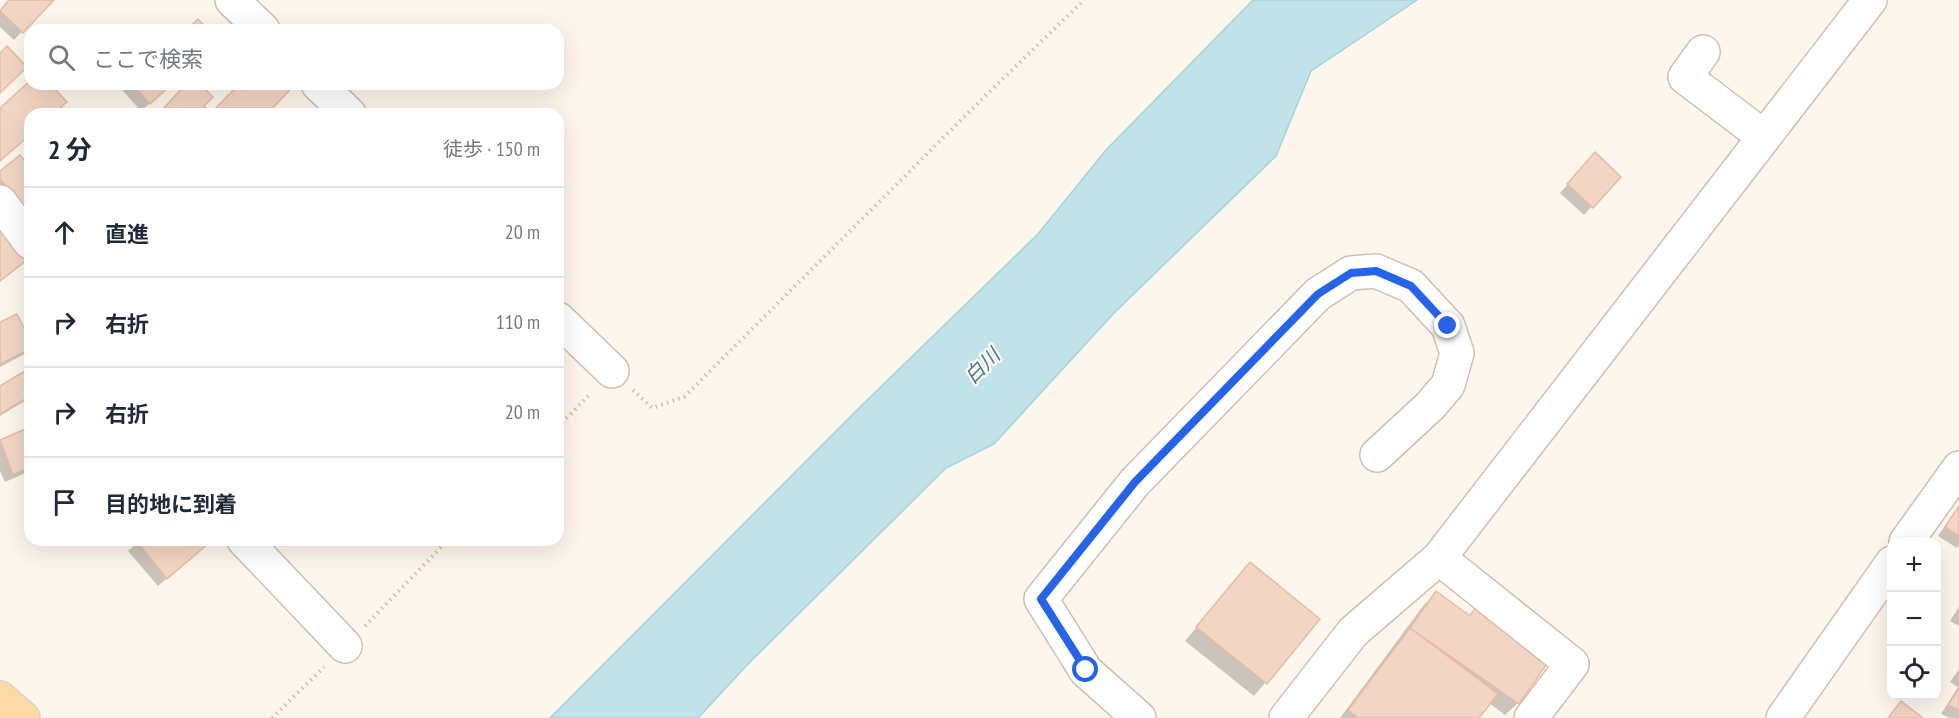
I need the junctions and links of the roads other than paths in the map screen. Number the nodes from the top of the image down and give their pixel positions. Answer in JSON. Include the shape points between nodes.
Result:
{"nodes":[{"id":1,"x":232,"y":0,"type":"edge"},
{"id":2,"x":1870,"y":0,"type":"edge"},
{"id":3,"x":257,"y":24,"type":"edge"},
{"id":4,"x":1702,"y":52,"type":"dead end"},
{"id":5,"x":324,"y":90,"type":"edge"},
{"id":6,"x":342,"y":108,"type":"edge"},
{"id":7,"x":1764,"y":136,"type":"junction"},
{"id":8,"x":0,"y":202,"type":"edge"},
{"id":9,"x":24,"y":235,"type":"edge"},
{"id":10,"x":564,"y":325,"type":"edge"},
{"id":11,"x":612,"y":371,"type":"road end"},
{"id":12,"x":1377,"y":455,"type":"dead end"},
{"id":13,"x":1959,"y":468,"type":"edge"},
{"id":14,"x":1910,"y":538,"type":"edge"},
{"id":15,"x":250,"y":546,"type":"edge"},
{"id":16,"x":1439,"y":558,"type":"junction"},
{"id":17,"x":1887,"y":570,"type":"edge"},
{"id":18,"x":345,"y":646,"type":"road end"},
{"id":19,"x":0,"y":698,"type":"edge"},
{"id":20,"x":23,"y":718,"type":"edge"},
{"id":21,"x":1139,"y":718,"type":"edge"},
{"id":22,"x":1286,"y":718,"type":"edge"},
{"id":23,"x":1531,"y":718,"type":"edge"},
{"id":24,"x":1783,"y":718,"type":"edge"}],
"edges":[{"from":1,"to":3,"type":"street"},
{"from":2,"to":7,"type":"street"},
{"from":4,"to":7,"type":"street","via":[[1685,77]]},
{"from":5,"to":6,"type":"street"},
{"from":7,"to":16,"type":"street"},
{"from":8,"to":9,"type":"street"},
{"from":10,"to":11,"type":"street"},
{"from":12,"to":21,"type":"street","via":[[1448,385],[1457,353],[1448,326],[1411,286],[1376,271],[1351,273],[1318,294],[1135,482],[1041,599],[1086,670]]},
{"from":13,"to":14,"type":"street"},
{"from":15,"to":18,"type":"street"},
{"from":16,"to":22,"type":"street","via":[[1353,632]]},
{"from":16,"to":23,"type":"street","via":[[1572,664]]},
{"from":17,"to":24,"type":"street"},
{"from":19,"to":20,"type":"main road"}]}
